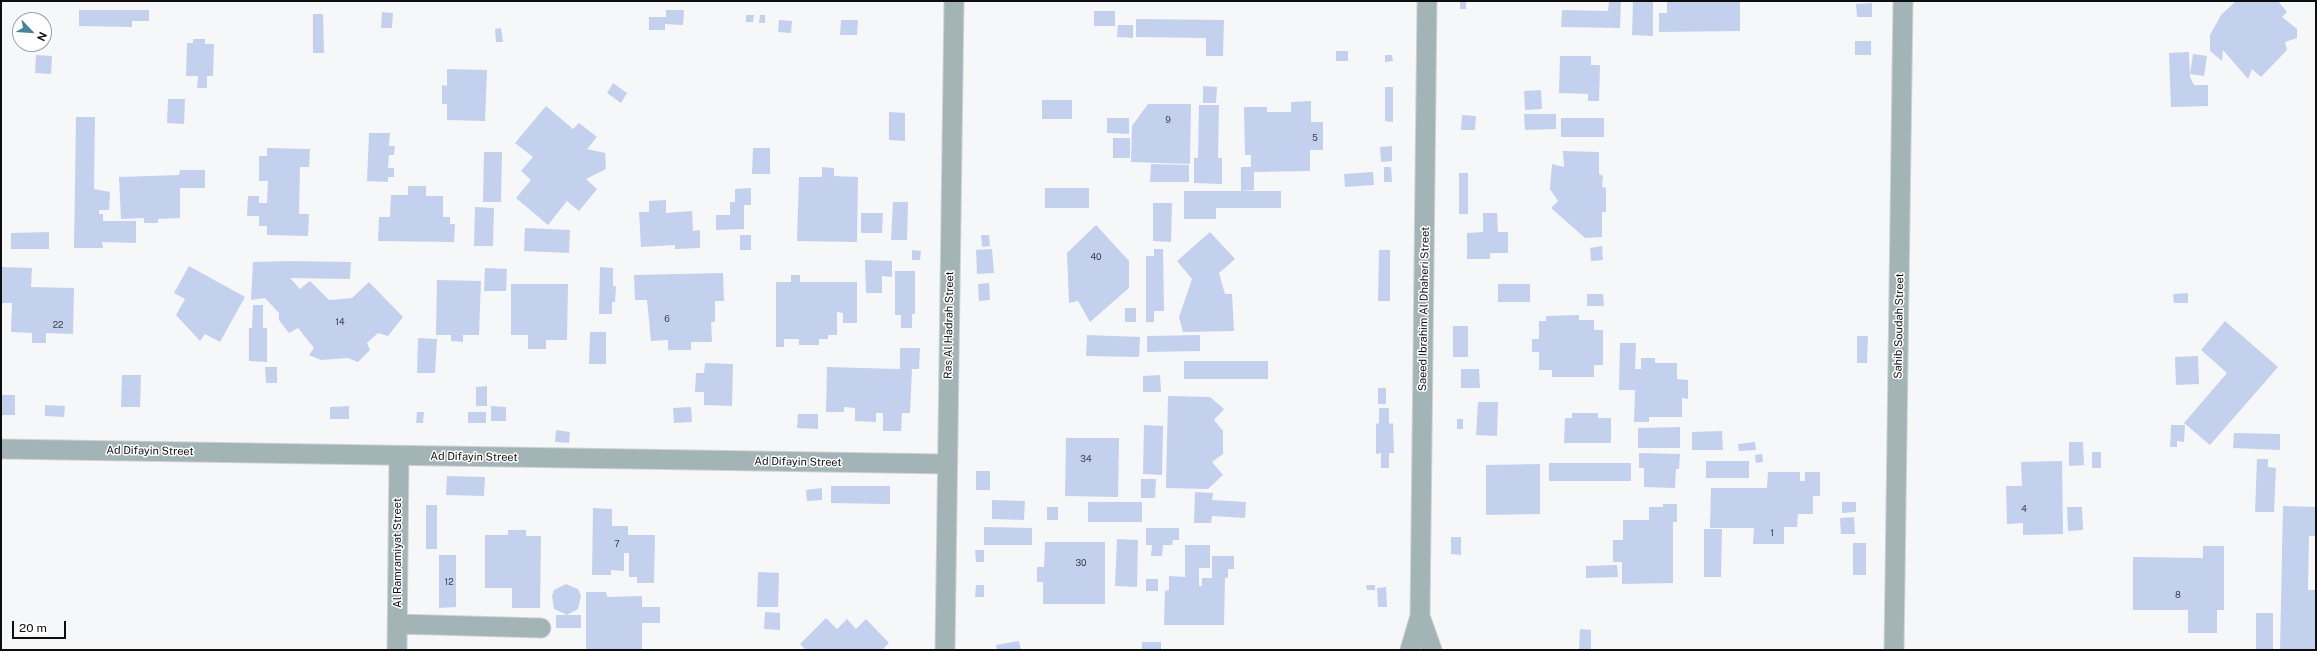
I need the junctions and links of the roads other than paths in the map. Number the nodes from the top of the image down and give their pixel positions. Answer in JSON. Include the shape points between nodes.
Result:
{"nodes":[{"id":1,"x":954,"y":1,"type":"edge"},
{"id":2,"x":1427,"y":1,"type":"edge"},
{"id":3,"x":1903,"y":1,"type":"edge"},
{"id":4,"x":1,"y":449,"type":"edge"},
{"id":5,"x":399,"y":456,"type":"junction"},
{"id":6,"x":947,"y":464,"type":"junction"},
{"id":7,"x":1420,"y":616,"type":"junction"},
{"id":8,"x":398,"y":624,"type":"junction"},
{"id":9,"x":541,"y":628,"type":"dead end"},
{"id":10,"x":397,"y":650,"type":"edge"},
{"id":11,"x":945,"y":650,"type":"edge"},
{"id":12,"x":1410,"y":650,"type":"edge"},
{"id":13,"x":1432,"y":650,"type":"edge"},
{"id":14,"x":1894,"y":650,"type":"edge"}],
"edges":[{"from":1,"to":6,"type":"street","name":"Ras Al Hadrah Street"},
{"from":2,"to":7,"type":"street","name":"Saeed Ibrahim Al Dhaheri Street"},
{"from":3,"to":14,"type":"street","name":"Sahib Soudah Street"},
{"from":4,"to":5,"type":"street","name":"Ad Difayin Street"},
{"from":5,"to":6,"type":"street","name":"Ad Difayin Street"},
{"from":5,"to":8,"type":"street","name":"Al Ramramiyat Street"},
{"from":6,"to":11,"type":"street","name":"Ras Al Hadrah Street"},
{"from":7,"to":12,"type":"street","name":"Saeed Ibrahim Al Dhaheri Street"},
{"from":7,"to":13,"type":"street","name":"Saeed Ibrahim Al Dhaheri Street"},
{"from":8,"to":9,"type":"street"},
{"from":8,"to":10,"type":"street","name":"Al Ramramiyat Street"}]}
